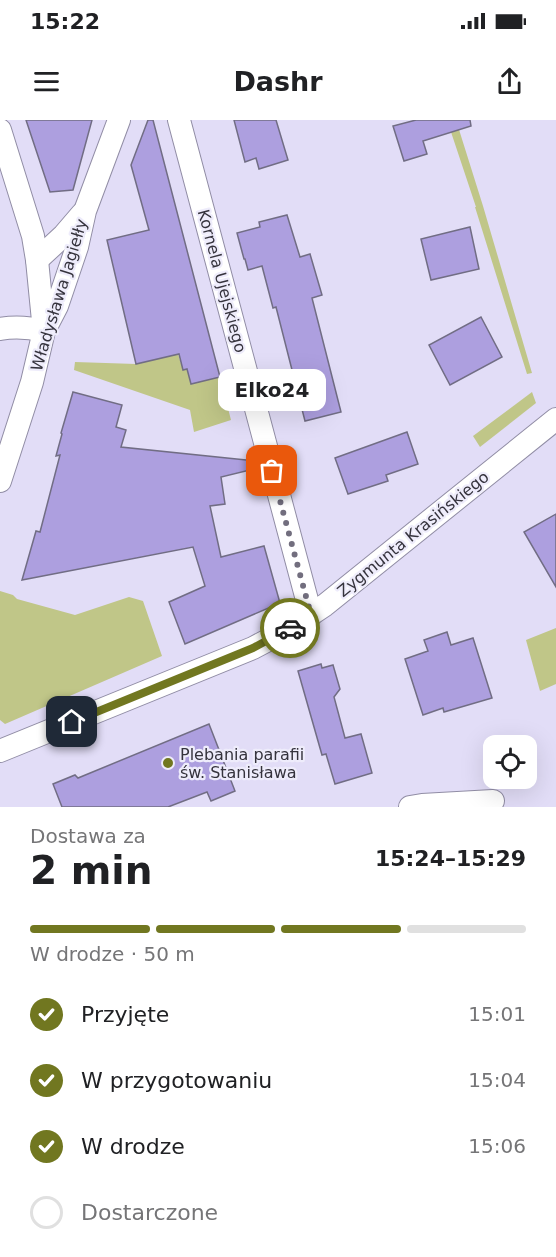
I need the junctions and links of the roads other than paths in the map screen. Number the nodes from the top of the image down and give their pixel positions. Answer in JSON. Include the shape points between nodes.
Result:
{"nodes":[{"id":1,"x":119,"y":120,"type":"edge"},
{"id":2,"x":179,"y":120,"type":"edge"},
{"id":3,"x":0,"y":130,"type":"edge"},
{"id":4,"x":85,"y":211,"type":"junction"},
{"id":5,"x":37,"y":260,"type":"junction"},
{"id":6,"x":0,"y":328,"type":"edge"},
{"id":7,"x":44,"y":332,"type":"junction"},
{"id":8,"x":556,"y":419,"type":"edge"},
{"id":9,"x":0,"y":482,"type":"edge"},
{"id":10,"x":311,"y":615,"type":"junction"},
{"id":11,"x":0,"y":751,"type":"edge"},
{"id":12,"x":493,"y":801,"type":"dead end"},
{"id":13,"x":410,"y":807,"type":"edge"}],
"edges":[{"from":1,"to":4,"type":"street","name":"Władysława Jagiełły"},
{"from":2,"to":10,"type":"street","name":"Kornela Ujejskiego"},
{"from":3,"to":5,"type":"street"},
{"from":4,"to":5,"type":"street","name":"Władysława Jagiełły"},
{"from":4,"to":7,"type":"street","name":"Władysława Jagiełły","via":[[77,247]]},
{"from":5,"to":7,"type":"street"},
{"from":6,"to":7,"type":"street","via":[[19,326]]},
{"from":7,"to":9,"type":"street","name":"Władysława Jagiełły"},
{"from":8,"to":10,"type":"street","name":"Zygmunta Krasińskiego"},
{"from":10,"to":11,"type":"street","name":"Zygmunta Krasińskiego","via":[[253,648]]},
{"from":12,"to":13,"type":"street"}]}
